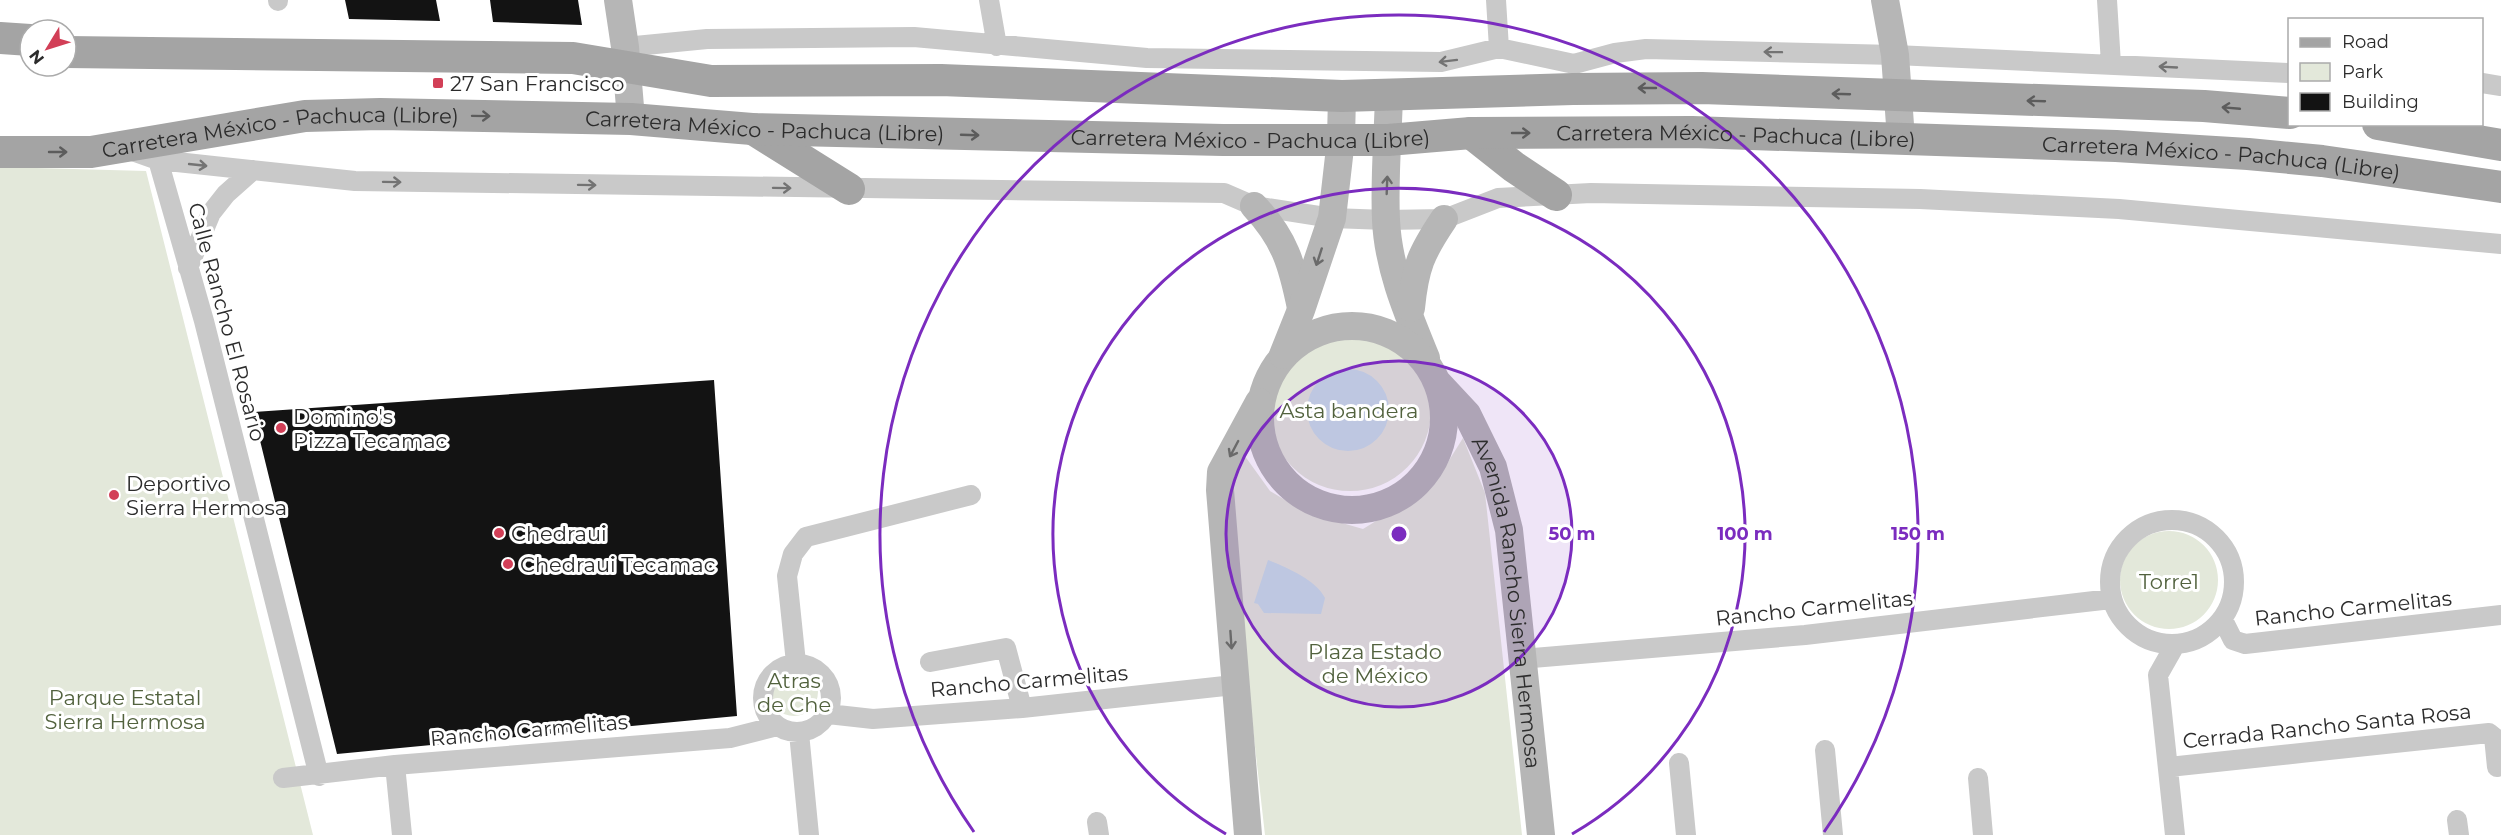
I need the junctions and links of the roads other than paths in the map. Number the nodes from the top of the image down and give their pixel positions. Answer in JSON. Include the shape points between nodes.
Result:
{"nodes":[{"id":1,"x":618,"y":0,"type":"edge"},
{"id":2,"x":989,"y":0,"type":"edge"},
{"id":3,"x":1496,"y":0,"type":"edge"},
{"id":4,"x":1886,"y":0,"type":"edge"},
{"id":5,"x":2107,"y":0,"type":"edge"},
{"id":6,"x":0,"y":39,"type":"edge"},
{"id":7,"x":18,"y":40,"type":"edge"},
{"id":8,"x":997,"y":46,"type":"junction"},
{"id":9,"x":78,"y":47,"type":"edge"},
{"id":10,"x":1499,"y":48,"type":"junction"},
{"id":11,"x":0,"y":52,"type":"edge"},
{"id":12,"x":18,"y":52,"type":"edge"},
{"id":13,"x":78,"y":52,"type":"edge"},
{"id":14,"x":102,"y":52,"type":"junction"},
{"id":15,"x":1895,"y":55,"type":"junction"},
{"id":16,"x":626,"y":58,"type":"junction"},
{"id":17,"x":1342,"y":61,"type":"junction"},
{"id":18,"x":1394,"y":61,"type":"junction"},
{"id":19,"x":2111,"y":64,"type":"junction"},
{"id":20,"x":1148,"y":73,"type":"junction"},
{"id":21,"x":2288,"y":73,"type":"edge"},
{"id":22,"x":1574,"y":76,"type":"junction"},
{"id":23,"x":2483,"y":83,"type":"edge"},
{"id":24,"x":2501,"y":86,"type":"edge"},
{"id":25,"x":1389,"y":95,"type":"junction"},
{"id":26,"x":1342,"y":96,"type":"junction"},
{"id":27,"x":1899,"y":96,"type":"junction"},
{"id":28,"x":2288,"y":113,"type":"edge"},
{"id":29,"x":631,"y":119,"type":"junction"},
{"id":30,"x":2390,"y":126,"type":"edge"},
{"id":31,"x":752,"y":129,"type":"junction"},
{"id":32,"x":1471,"y":133,"type":"junction"},
{"id":33,"x":1341,"y":139,"type":"junction"},
{"id":34,"x":1901,"y":139,"type":"junction"},
{"id":35,"x":1388,"y":140,"type":"junction"},
{"id":36,"x":2501,"y":145,"type":"edge"},
{"id":37,"x":121,"y":148,"type":"junction"},
{"id":38,"x":0,"y":152,"type":"edge"},
{"id":39,"x":158,"y":160,"type":"junction"},
{"id":40,"x":253,"y":170,"type":"junction"},
{"id":41,"x":2501,"y":187,"type":"edge"},
{"id":42,"x":849,"y":189,"type":"junction"},
{"id":43,"x":1556,"y":195,"type":"junction"},
{"id":44,"x":1254,"y":206,"type":"junction"},
{"id":45,"x":1332,"y":218,"type":"junction"},
{"id":46,"x":1444,"y":219,"type":"junction"},
{"id":47,"x":1386,"y":220,"type":"junction"},
{"id":48,"x":2501,"y":244,"type":"edge"},
{"id":49,"x":188,"y":268,"type":"junction"},
{"id":50,"x":1301,"y":310,"type":"junction"},
{"id":51,"x":1410,"y":319,"type":"junction"},
{"id":52,"x":1282,"y":356,"type":"junction"},
{"id":53,"x":1433,"y":373,"type":"junction"},
{"id":54,"x":1262,"y":398,"type":"junction"},
{"id":55,"x":971,"y":495,"type":"dead end"},
{"id":56,"x":2111,"y":599,"type":"junction"},
{"id":57,"x":2501,"y":615,"type":"edge"},
{"id":58,"x":2223,"y":620,"type":"junction"},
{"id":59,"x":2175,"y":645,"type":"junction"},
{"id":60,"x":1522,"y":659,"type":"junction"},
{"id":61,"x":930,"y":662,"type":"dead end"},
{"id":62,"x":796,"y":663,"type":"junction"},
{"id":63,"x":1234,"y":685,"type":"junction"},
{"id":64,"x":1022,"y":708,"type":"junction"},
{"id":65,"x":828,"y":714,"type":"junction"},
{"id":66,"x":777,"y":726,"type":"junction"},
{"id":67,"x":799,"y":733,"type":"junction"},
{"id":68,"x":1825,"y":750,"type":"dead end"},
{"id":69,"x":1679,"y":763,"type":"dead end"},
{"id":70,"x":395,"y":765,"type":"junction"},
{"id":71,"x":2169,"y":767,"type":"junction"},
{"id":72,"x":2497,"y":767,"type":"dead end"},
{"id":73,"x":319,"y":776,"type":"junction"},
{"id":74,"x":283,"y":778,"type":"dead end"},
{"id":75,"x":1978,"y":778,"type":"dead end"},
{"id":76,"x":402,"y":835,"type":"edge"},
{"id":77,"x":809,"y":835,"type":"edge"},
{"id":78,"x":1248,"y":835,"type":"edge"},
{"id":79,"x":1541,"y":835,"type":"edge"},
{"id":80,"x":1686,"y":835,"type":"edge"},
{"id":81,"x":1833,"y":835,"type":"edge"},
{"id":82,"x":1983,"y":835,"type":"edge"},
{"id":83,"x":2175,"y":835,"type":"edge"}],
"edges":[{"from":1,"to":16,"type":"street"},
{"from":2,"to":8,"type":"street"},
{"from":3,"to":10,"type":"street"},
{"from":4,"to":15,"type":"street"},
{"from":5,"to":19,"type":"street"},
{"from":6,"to":7,"type":"main road"},
{"from":8,"to":16,"type":"street","via":[[903,37],[706,39]]},
{"from":8,"to":20,"type":"street"},
{"from":9,"to":14,"type":"main road"},
{"from":10,"to":18,"type":"street","one_way":true,"via":[[1441,62]]},
{"from":10,"to":22,"type":"street"},
{"from":11,"to":12,"type":"main road"},
{"from":13,"to":14,"type":"main road","name":"Carretera México - Pachuca (Libre)"},
{"from":14,"to":16,"type":"main road","name":"Carretera México - Pachuca (Libre)"},
{"from":15,"to":19,"type":"street"},
{"from":15,"to":22,"type":"street","one_way":true,"via":[[1646,49]]},
{"from":15,"to":27,"type":"street"},
{"from":16,"to":20,"type":"main road","name":"Carretera México - Pachuca (Libre)","via":[[711,81],[941,80]]},
{"from":16,"to":29,"type":"street"},
{"from":17,"to":18,"type":"street"},
{"from":17,"to":20,"type":"street"},
{"from":17,"to":26,"type":"street"},
{"from":18,"to":25,"type":"street"},
{"from":21,"to":19,"type":"street","one_way":true},
{"from":20,"to":26,"type":"main road","name":"Carretera México - Pachuca (Libre)"},
{"from":22,"to":25,"type":"main road","name":"Carretera México - Pachuca (Libre)"},
{"from":27,"to":22,"type":"main road","name":"Carretera México - Pachuca (Libre)","one_way":true,"via":[[1702,88]]},
{"from":23,"to":24,"type":"street"},
{"from":25,"to":26,"type":"main road","name":"Carretera México - Pachuca (Libre)"},
{"from":25,"to":35,"type":"street","name":"Avenida Rancho Sierra Hermosa"},
{"from":26,"to":33,"type":"street"},
{"from":28,"to":27,"type":"main road","name":"Carretera México - Pachuca (Libre)","one_way":true,"via":[[2204,106]]},
{"from":27,"to":34,"type":"street"},
{"from":29,"to":31,"type":"main road","name":"Carretera México - Pachuca (Libre)"},
{"from":37,"to":29,"type":"main road","name":"Carretera México - Pachuca (Libre)","one_way":true,"via":[[305,116]]},
{"from":30,"to":36,"type":"main road"},
{"from":31,"to":33,"type":"main road","name":"Carretera México - Pachuca (Libre)","one_way":true},
{"from":31,"to":42,"type":"main road"},
{"from":32,"to":34,"type":"main road","name":"Carretera México - Pachuca (Libre)","one_way":true,"via":[[1692,132]]},
{"from":32,"to":35,"type":"main road","name":"Carretera México - Pachuca (Libre)"},
{"from":32,"to":43,"type":"main road"},
{"from":33,"to":35,"type":"main road","name":"Carretera México - Pachuca (Libre)"},
{"from":33,"to":45,"type":"street"},
{"from":34,"to":41,"type":"main road","name":"Carretera México - Pachuca (Libre)","via":[[2248,154]]},
{"from":47,"to":35,"type":"street","name":"Avenida Rancho Sierra Hermosa","one_way":true},
{"from":38,"to":37,"type":"main road","name":"Carretera México - Pachuca (Libre)","one_way":true,"via":[[91,152]]},
{"from":37,"to":39,"type":"street"},
{"from":39,"to":40,"type":"street","one_way":true},
{"from":39,"to":49,"type":"street","name":"Calle Rancho El Rosario"},
{"from":40,"to":42,"type":"street","one_way":true,"via":[[355,181]]},
{"from":40,"to":49,"type":"street","via":[[210,213]]},
{"from":42,"to":44,"type":"street","via":[[1224,193]]},
{"from":43,"to":46,"type":"street","via":[[1498,198]]},
{"from":43,"to":48,"type":"street","via":[[1920,199],[2119,209]]},
{"from":44,"to":45,"type":"street"},
{"from":44,"to":50,"type":"street","via":[[1275,229],[1292,262]]},
{"from":45,"to":47,"type":"street"},
{"from":45,"to":50,"type":"street","one_way":true},
{"from":46,"to":47,"type":"street"},
{"from":46,"to":51,"type":"street","via":[[1425,247],[1414,273]]},
{"from":47,"to":51,"type":"street","name":"Avenida Rancho Sierra Hermosa","via":[[1391,256]]},
{"from":49,"to":73,"type":"street","name":"Calle Rancho El Rosario"},
{"from":50,"to":52,"type":"street"},
{"from":51,"to":53,"type":"street","name":"Avenida Rancho Sierra Hermosa"},
{"from":52,"to":53,"type":"street","via":[[1316,332],[1356,324],[1396,336]]},
{"from":52,"to":54,"type":"street","via":[[1271,372]]},
{"from":53,"to":54,"type":"street","via":[[1446,419],[1439,454],[1419,484],[1389,504],[1354,511],[1321,506],[1292,489],[1271,463],[1260,431]]},
{"from":53,"to":60,"type":"street","name":"Avenida Rancho Sierra Hermosa","via":[[1467,414],[1493,466],[1509,530]]},
{"from":54,"to":63,"type":"street","one_way":true,"via":[[1221,472],[1220,481]]},
{"from":55,"to":62,"type":"street","via":[[806,537],[793,554],[787,576]]},
{"from":56,"to":58,"type":"street","via":[[2109,571],[2120,545],[2142,527],[2168,519],[2196,524],[2219,541],[2232,566],[2234,594]]},
{"from":56,"to":59,"type":"street","via":[[2124,624],[2147,640]]},
{"from":56,"to":60,"type":"street","name":"Rancho Carmelitas","via":[[1805,635]]},
{"from":57,"to":58,"type":"street","name":"Rancho Carmelitas","via":[[2245,644],[2233,640]]},
{"from":58,"to":59,"type":"street","via":[[2202,638]]},
{"from":59,"to":71,"type":"street","via":[[2158,675]]},
{"from":60,"to":79,"type":"street","name":"Avenida Rancho Sierra Hermosa"},
{"from":61,"to":64,"type":"street","via":[[1006,648]]},
{"from":62,"to":65,"type":"street","via":[[810,666],[826,680],[832,700]]},
{"from":62,"to":66,"type":"street","via":[[780,668],[767,680],[763,696],[766,712]]},
{"from":63,"to":64,"type":"street","name":"Rancho Carmelitas"},
{"from":63,"to":78,"type":"street"},
{"from":64,"to":65,"type":"street","name":"Rancho Carmelitas","via":[[873,719]]},
{"from":65,"to":67,"type":"street","via":[[816,727]]},
{"from":66,"to":67,"type":"street"},
{"from":66,"to":70,"type":"street","name":"Rancho Carmelitas","via":[[730,738]]},
{"from":67,"to":77,"type":"street"},
{"from":68,"to":81,"type":"street"},
{"from":69,"to":80,"type":"street"},
{"from":70,"to":73,"type":"street","name":"Rancho Carmelitas"},
{"from":70,"to":76,"type":"street"},
{"from":71,"to":72,"type":"street","name":"Cerrada Rancho Santa Rosa","via":[[2489,733],[2494,737]]},
{"from":71,"to":83,"type":"street"},
{"from":73,"to":74,"type":"street","name":"Rancho Carmelitas"},
{"from":75,"to":82,"type":"street"}]}
